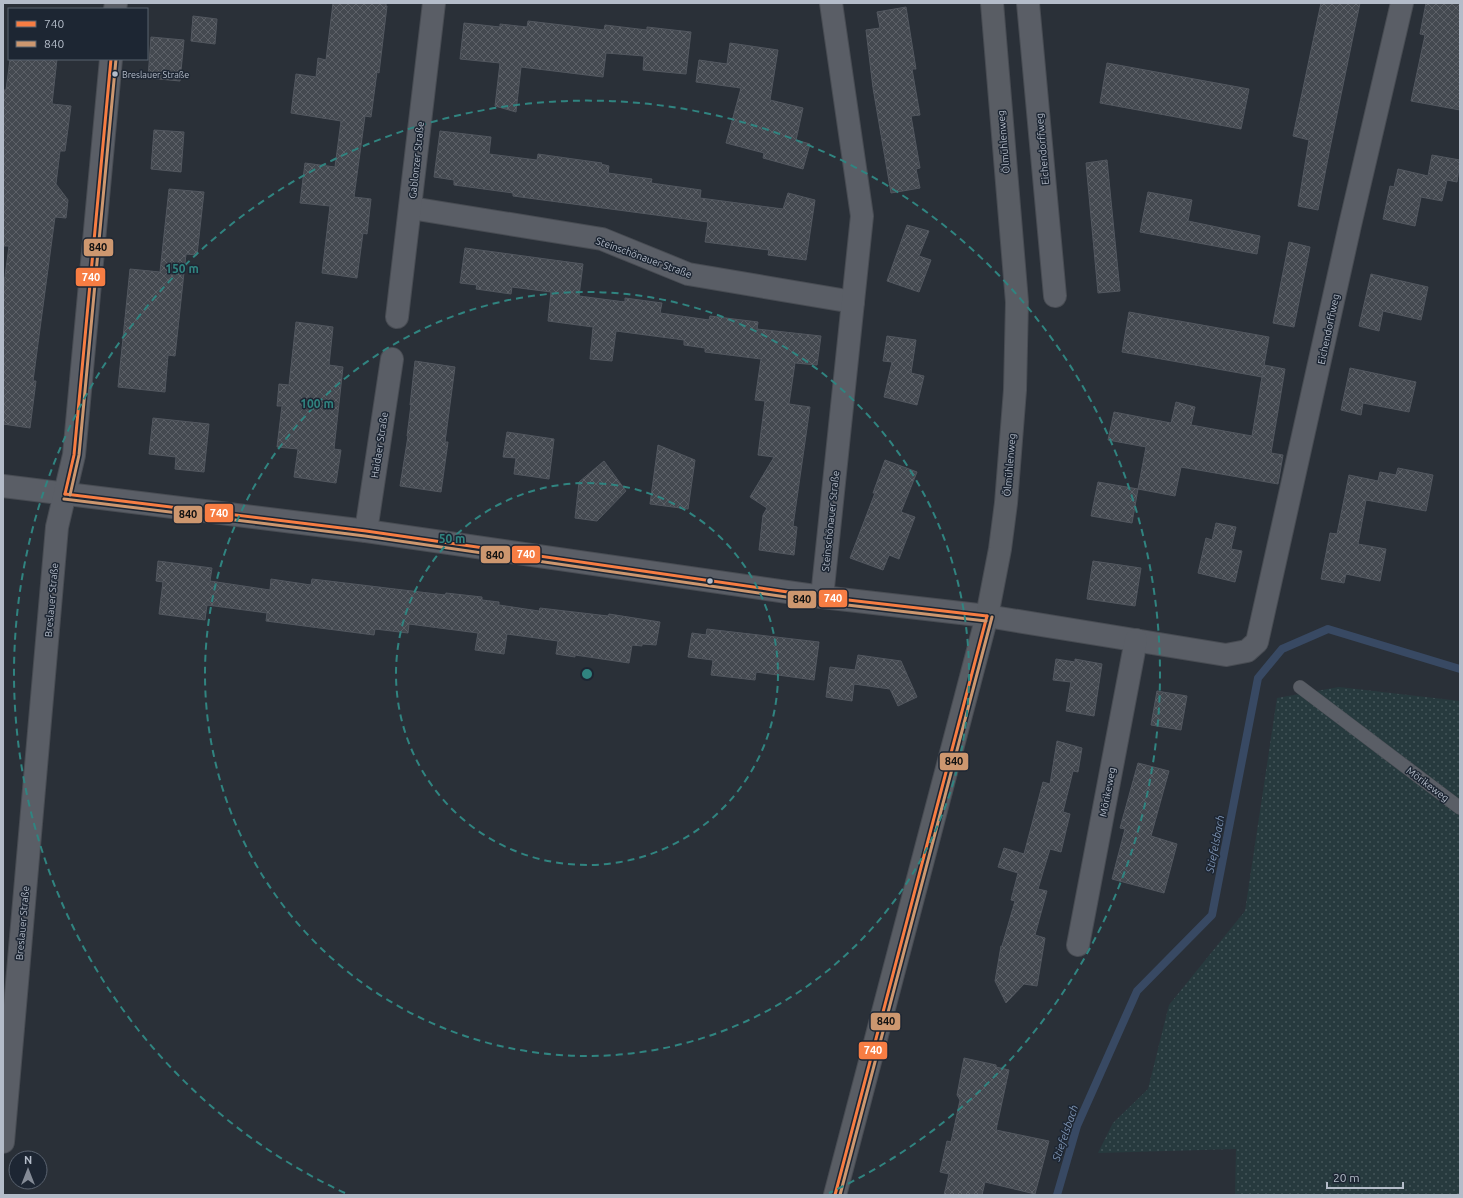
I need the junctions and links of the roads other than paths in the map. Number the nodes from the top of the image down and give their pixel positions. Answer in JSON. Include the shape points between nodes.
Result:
{"nodes":[{"id":1,"x":434,"y":3,"type":"edge"},
{"id":2,"x":831,"y":3,"type":"edge"},
{"id":3,"x":992,"y":3,"type":"edge"},
{"id":4,"x":1028,"y":3,"type":"edge"},
{"id":5,"x":1402,"y":3,"type":"edge"},
{"id":6,"x":111,"y":60,"type":"edge"},
{"id":7,"x":411,"y":208,"type":"junction"},
{"id":8,"x":1056,"y":296,"type":"dead end"},
{"id":9,"x":854,"y":302,"type":"junction"},
{"id":10,"x":397,"y":317,"type":"dead end"},
{"id":11,"x":392,"y":359,"type":"dead end"},
{"id":12,"x":3,"y":486,"type":"edge"},
{"id":13,"x":65,"y":494,"type":"junction"},
{"id":14,"x":366,"y":532,"type":"junction"},
{"id":15,"x":822,"y":597,"type":"junction"},
{"id":16,"x":987,"y":616,"type":"junction"},
{"id":17,"x":1136,"y":640,"type":"junction"},
{"id":18,"x":1300,"y":687,"type":"dead end"},
{"id":19,"x":1460,"y":808,"type":"edge"},
{"id":20,"x":1078,"y":944,"type":"dead end"},
{"id":21,"x":3,"y":1142,"type":"edge"},
{"id":22,"x":835,"y":1195,"type":"edge"}],
"edges":[{"from":1,"to":7,"type":"street","name":"Gablonzer Straße"},
{"from":2,"to":9,"type":"street","name":"Steinschönauer Straße","via":[[862,216]]},
{"from":3,"to":16,"type":"main road","name":"Ölmühlenweg","via":[[1017,302],[1015,390],[1006,503]]},
{"from":4,"to":8,"type":"street","name":"Eichendorffweg"},
{"from":5,"to":17,"type":"street","name":"Eichendorffweg","via":[[1257,642],[1247,651],[1226,655]]},
{"from":6,"to":13,"type":"street","name":"Breslauer Straße","via":[[74,455]]},
{"from":7,"to":9,"type":"street","name":"Steinschönauer Straße","via":[[602,239],[688,274]]},
{"from":7,"to":10,"type":"street","name":"Gablonzer Straße"},
{"from":9,"to":15,"type":"street","name":"Steinschönauer Straße"},
{"from":11,"to":14,"type":"street","name":"Haidaer Straße"},
{"from":12,"to":13,"type":"street"},
{"from":13,"to":14,"type":"street"},
{"from":13,"to":21,"type":"street","name":"Breslauer Straße","via":[[57,527]]},
{"from":14,"to":15,"type":"street"},
{"from":15,"to":16,"type":"street"},
{"from":16,"to":17,"type":"street"},
{"from":16,"to":22,"type":"main road","name":"Ölmühlenweg"},
{"from":17,"to":20,"type":"street","name":"Mörikeweg"},
{"from":18,"to":19,"type":"lane","name":"Mörikeweg"}]}
